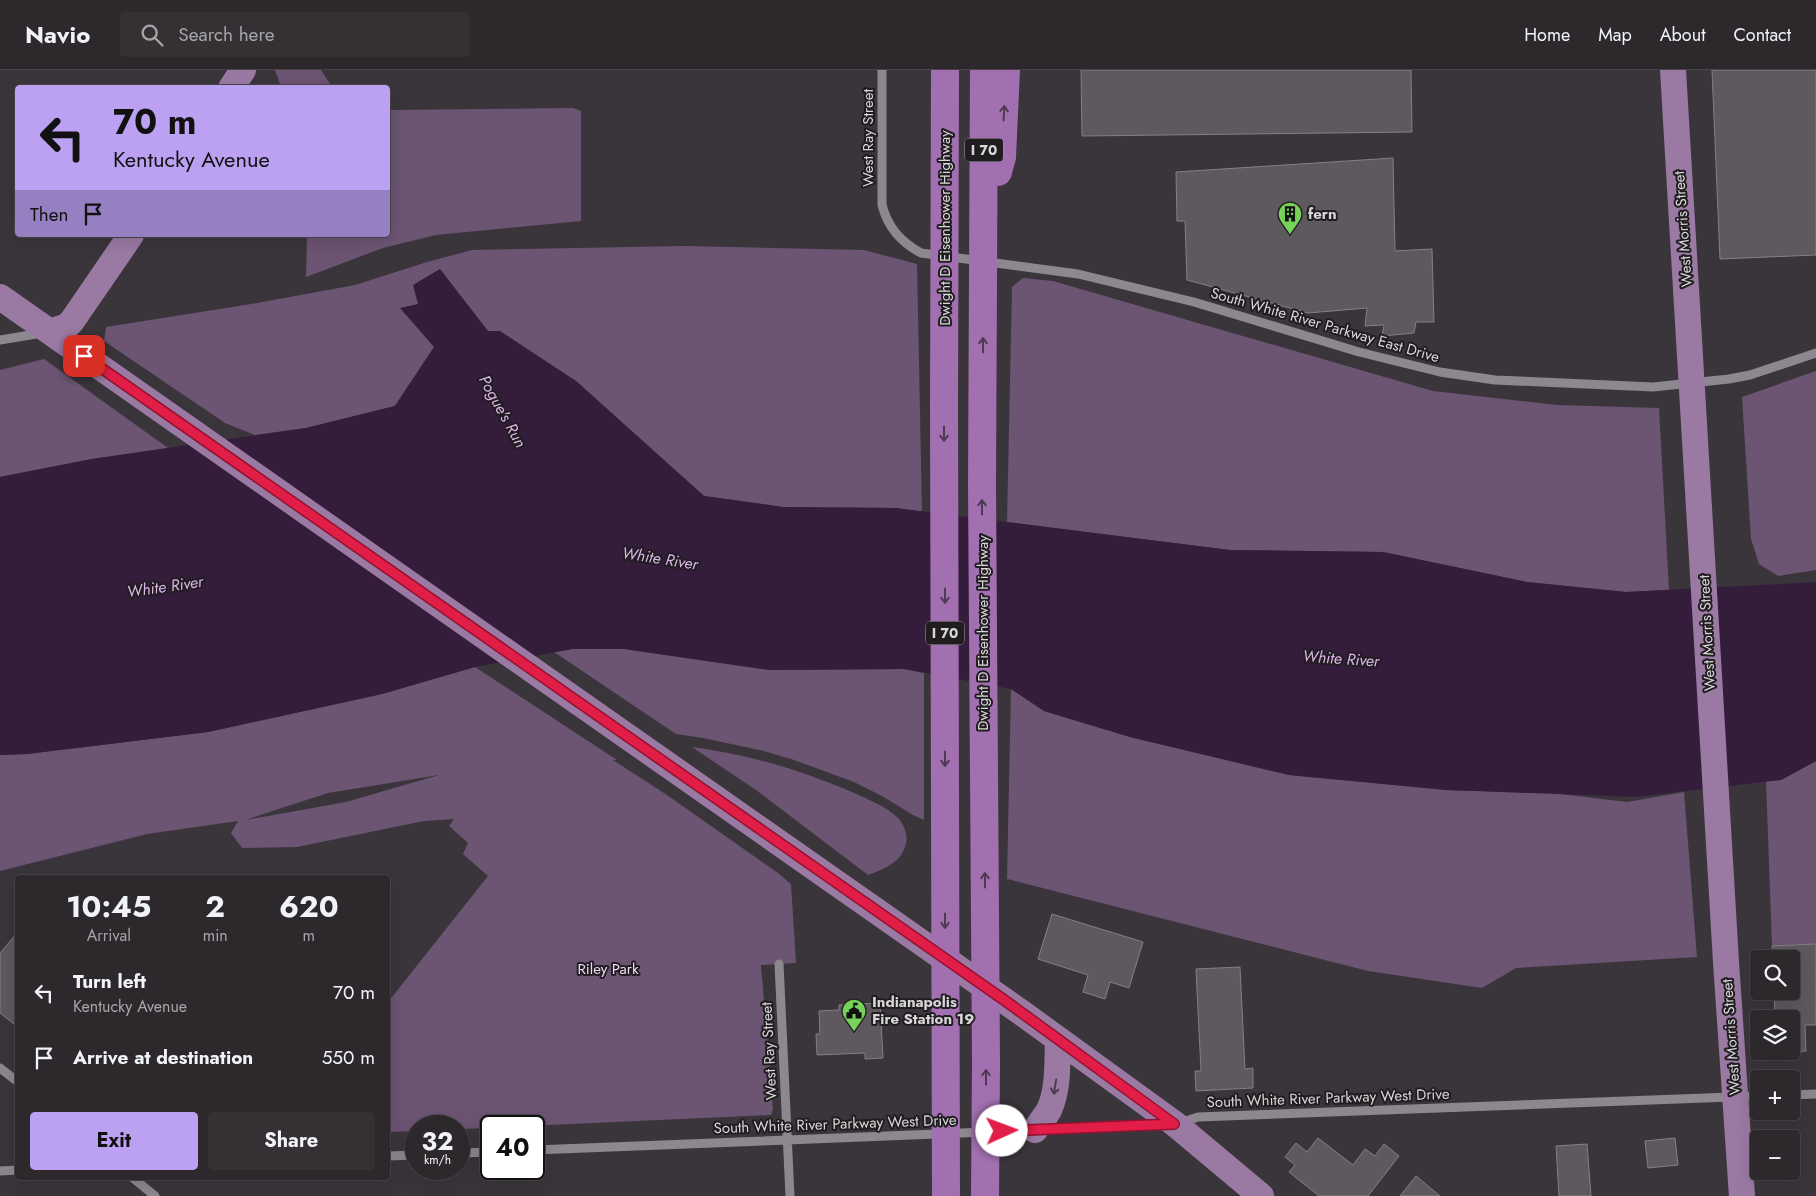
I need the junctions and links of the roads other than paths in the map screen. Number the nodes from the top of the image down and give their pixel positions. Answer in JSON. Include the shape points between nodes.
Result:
{"nodes":[{"id":1,"x":243,"y":70,"type":"edge"},
{"id":2,"x":882,"y":70,"type":"edge"},
{"id":3,"x":926,"y":70,"type":"edge"},
{"id":4,"x":946,"y":70,"type":"edge"},
{"id":5,"x":984,"y":70,"type":"edge"},
{"id":6,"x":1006,"y":70,"type":"edge"},
{"id":7,"x":1673,"y":70,"type":"edge"},
{"id":8,"x":233,"y":85,"type":"edge"},
{"id":9,"x":882,"y":205,"type":"joint"},
{"id":10,"x":984,"y":229,"type":"junction"},
{"id":11,"x":130,"y":237,"type":"edge"},
{"id":12,"x":0,"y":297,"type":"edge"},
{"id":13,"x":50,"y":332,"type":"junction"},
{"id":14,"x":0,"y":340,"type":"edge"},
{"id":15,"x":1816,"y":353,"type":"edge"},
{"id":16,"x":1692,"y":384,"type":"junction"},
{"id":17,"x":944,"y":406,"type":"junction"},
{"id":18,"x":779,"y":964,"type":"dead end"},
{"id":19,"x":1058,"y":1039,"type":"junction"},
{"id":20,"x":0,"y":1068,"type":"edge"},
{"id":21,"x":15,"y":1080,"type":"edge"},
{"id":22,"x":1816,"y":1094,"type":"edge"},
{"id":23,"x":1800,"y":1095,"type":"edge"},
{"id":24,"x":1747,"y":1096,"type":"edge"},
{"id":25,"x":1174,"y":1124,"type":"junction"},
{"id":26,"x":1035,"y":1130,"type":"junction"},
{"id":27,"x":787,"y":1140,"type":"junction"},
{"id":28,"x":545,"y":1150,"type":"edge"},
{"id":29,"x":405,"y":1155,"type":"edge"},
{"id":30,"x":390,"y":1156,"type":"edge"},
{"id":31,"x":15,"y":1170,"type":"edge"},
{"id":32,"x":0,"y":1171,"type":"edge"},
{"id":33,"x":135,"y":1180,"type":"edge"},
{"id":34,"x":155,"y":1196,"type":"edge"},
{"id":35,"x":790,"y":1196,"type":"edge"},
{"id":36,"x":946,"y":1196,"type":"edge"},
{"id":37,"x":985,"y":1196,"type":"edge"},
{"id":38,"x":1261,"y":1196,"type":"edge"},
{"id":39,"x":1742,"y":1196,"type":"edge"}],
"edges":[{"from":1,"to":8,"type":"main road"},
{"from":2,"to":9,"type":"street","name":"West Ray Street"},
{"from":3,"to":17,"type":"highway"},
{"from":4,"to":17,"type":"highway","name":"Dwight D Eisenhower Highway","number":"I 70"},
{"from":5,"to":10,"type":"highway","name":"Dwight D Eisenhower Highway","number":"I 70"},
{"from":10,"to":6,"type":"highway","one_way":true,"via":[[1002,157]]},
{"from":7,"to":16,"type":"main road","name":"West Morris Street"},
{"from":9,"to":16,"type":"street","name":"South White River Parkway East Drive","via":[[895,233],[921,253],[1078,274],[1194,302],[1360,352],[1440,372],[1510,382],[1653,387]]},
{"from":37,"to":10,"type":"highway","name":"Dwight D Eisenhower Highway","number":"I 70","one_way":true},
{"from":11,"to":13,"type":"main road","via":[[72,321]]},
{"from":12,"to":13,"type":"main road"},
{"from":13,"to":14,"type":"street"},
{"from":13,"to":19,"type":"main road"},
{"from":15,"to":16,"type":"street","name":"South White River Parkway East Drive","via":[[1743,376]]},
{"from":16,"to":24,"type":"main road","name":"West Morris Street","via":[[1726,962]]},
{"from":17,"to":36,"type":"highway","name":"Dwight D Eisenhower Highway","number":"I 70","one_way":true},
{"from":18,"to":27,"type":"street","name":"West Ray Street"},
{"from":19,"to":25,"type":"main road"},
{"from":19,"to":26,"type":"main road","one_way":true,"via":[[1054,1097]]},
{"from":20,"to":21,"type":"street"},
{"from":22,"to":23,"type":"street"},
{"from":24,"to":25,"type":"street","name":"South White River Parkway West Drive","via":[[1198,1117]]},
{"from":24,"to":39,"type":"main road","name":"West Morris Street"},
{"from":25,"to":26,"type":"street","name":"South White River Parkway West Drive"},
{"from":25,"to":38,"type":"main road"},
{"from":26,"to":27,"type":"street","name":"South White River Parkway West Drive"},
{"from":27,"to":28,"type":"street","name":"South White River Parkway West Drive"},
{"from":27,"to":35,"type":"street","name":"West Ray Street"},
{"from":29,"to":30,"type":"street"},
{"from":31,"to":32,"type":"street"},
{"from":33,"to":34,"type":"street"}]}
